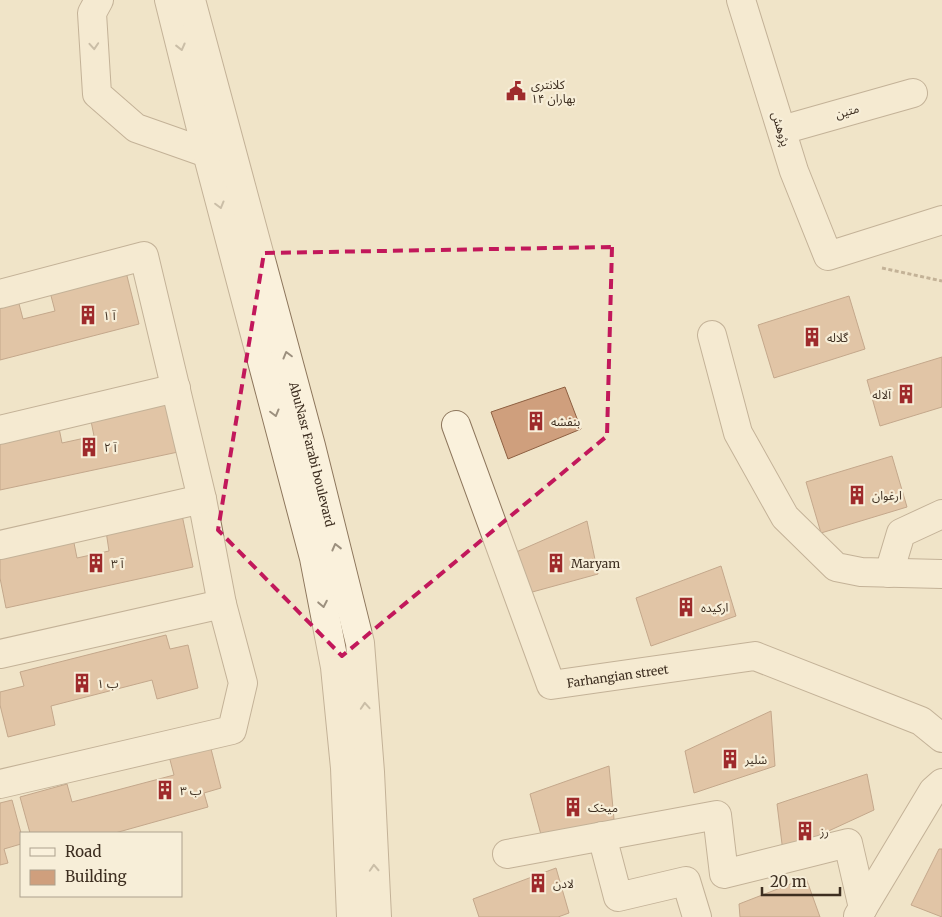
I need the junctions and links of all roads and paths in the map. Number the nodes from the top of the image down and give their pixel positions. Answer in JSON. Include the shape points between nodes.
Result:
{"nodes":[{"id":1,"x":100,"y":0,"type":"edge"},
{"id":2,"x":169,"y":0,"type":"edge"},
{"id":3,"x":191,"y":0,"type":"edge"},
{"id":4,"x":745,"y":1,"type":"edge"},
{"id":5,"x":913,"y":93,"type":"dead end"},
{"id":6,"x":782,"y":130,"type":"junction"},
{"id":7,"x":219,"y":150,"type":"junction"},
{"id":8,"x":942,"y":220,"type":"edge"},
{"id":9,"x":876,"y":267,"type":"dead end"},
{"id":10,"x":942,"y":281,"type":"edge"},
{"id":11,"x":0,"y":294,"type":"edge"},
{"id":12,"x":712,"y":335,"type":"dead end"},
{"id":13,"x":176,"y":388,"type":"junction"},
{"id":14,"x":456,"y":425,"type":"dead end"},
{"id":15,"x":0,"y":430,"type":"edge"},
{"id":16,"x":202,"y":499,"type":"junction"},
{"id":17,"x":942,"y":514,"type":"edge"},
{"id":18,"x":0,"y":546,"type":"edge"},
{"id":19,"x":889,"y":573,"type":"junction"},
{"id":20,"x":942,"y":574,"type":"edge"},
{"id":21,"x":222,"y":604,"type":"junction"},
{"id":22,"x":0,"y":654,"type":"edge"},
{"id":23,"x":942,"y":738,"type":"edge"},
{"id":24,"x":942,"y":783,"type":"edge"},
{"id":25,"x":0,"y":784,"type":"edge"},
{"id":26,"x":602,"y":836,"type":"junction"},
{"id":27,"x":507,"y":854,"type":"dead end"},
{"id":28,"x":860,"y":912,"type":"edge"},
{"id":29,"x":351,"y":917,"type":"edge"},
{"id":30,"x":376,"y":917,"type":"edge"},
{"id":31,"x":697,"y":917,"type":"edge"}],
"edges":[{"from":1,"to":7,"type":"street","one_way":true,"via":[[92,13],[97,94],[136,128]]},
{"from":2,"to":7,"type":"street","name":"AbuNasr Farabi boulevard","one_way":true},
{"from":3,"to":7,"type":"street","name":"AbuNasr Farabi boulevard"},
{"from":4,"to":6,"type":"street","name":"پژوهش"},
{"from":5,"to":6,"type":"street","name":"متین"},
{"from":6,"to":8,"type":"street","name":"پژوهش","via":[[794,171],[828,256]]},
{"from":7,"to":29,"type":"street","name":"AbuNasr Farabi boulevard","one_way":true,"via":[[314,558],[335,667],[345,768]]},
{"from":30,"to":7,"type":"street","name":"AbuNasr Farabi boulevard","one_way":true,"via":[[360,643],[311,446]]},
{"from":9,"to":10,"type":"path"},
{"from":11,"to":13,"type":"street","via":[[144,256]]},
{"from":12,"to":19,"type":"street","via":[[738,433],[785,517],[836,567]]},
{"from":13,"to":15,"type":"street"},
{"from":13,"to":16,"type":"street"},
{"from":14,"to":23,"type":"street","name":"Farhangian street","via":[[551,685],[755,656],[921,721]]},
{"from":16,"to":18,"type":"street"},
{"from":16,"to":21,"type":"street"},
{"from":17,"to":19,"type":"street","via":[[901,533]]},
{"from":19,"to":20,"type":"street"},
{"from":21,"to":22,"type":"street"},
{"from":21,"to":25,"type":"street","via":[[243,683],[232,730]]},
{"from":24,"to":28,"type":"street","via":[[933,791]]},
{"from":26,"to":27,"type":"street"},
{"from":26,"to":28,"type":"street","via":[[717,815],[724,874],[848,843]]},
{"from":26,"to":31,"type":"street","via":[[618,896],[686,881]]}]}
